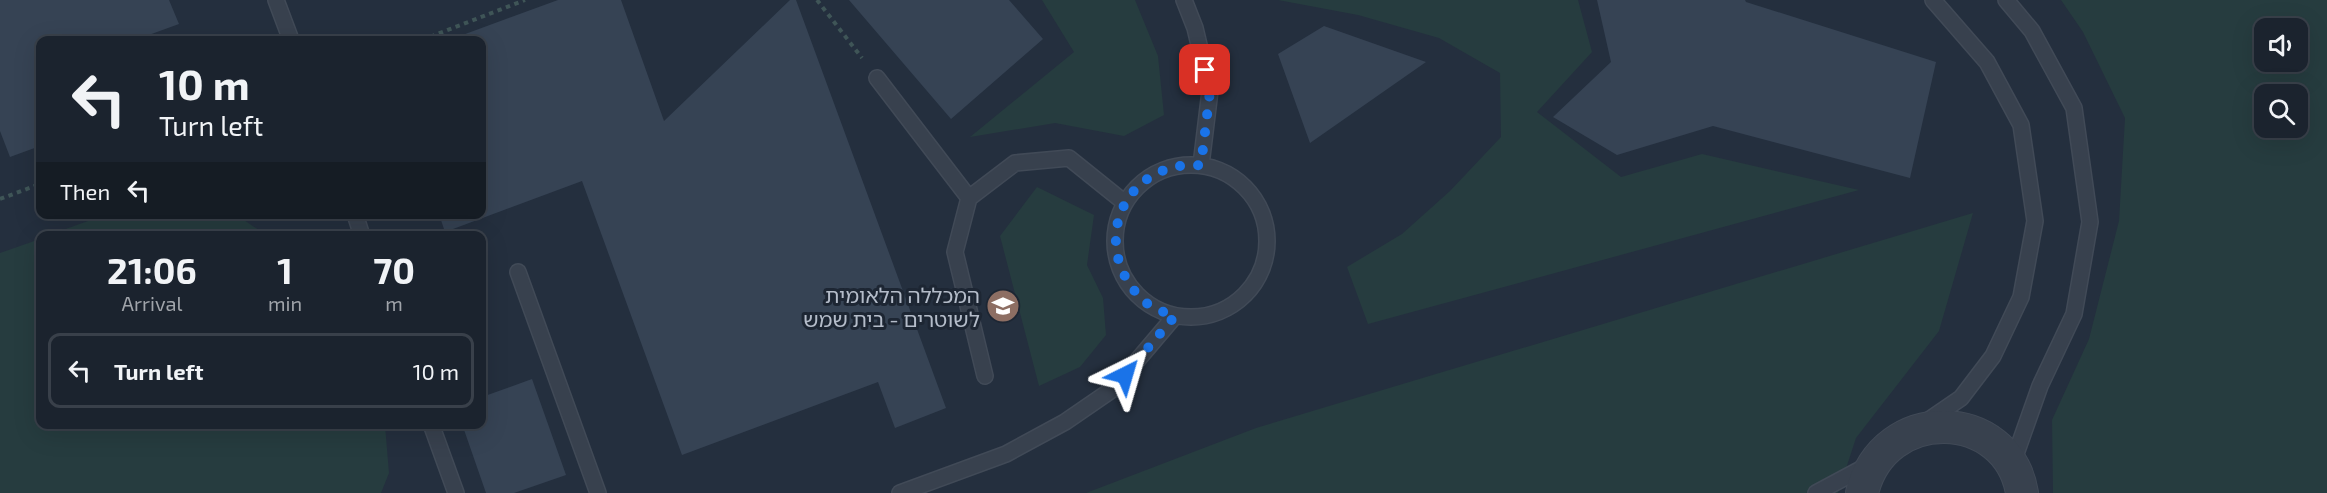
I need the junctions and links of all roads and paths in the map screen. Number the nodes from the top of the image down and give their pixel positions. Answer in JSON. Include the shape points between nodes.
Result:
{"nodes":[{"id":1,"x":276,"y":0,"type":"edge"},
{"id":2,"x":525,"y":0,"type":"edge"},
{"id":3,"x":817,"y":0,"type":"edge"},
{"id":4,"x":1184,"y":0,"type":"edge"},
{"id":5,"x":1933,"y":0,"type":"edge"},
{"id":6,"x":2006,"y":0,"type":"edge"},
{"id":7,"x":290,"y":36,"type":"edge"},
{"id":8,"x":432,"y":36,"type":"edge"},
{"id":9,"x":876,"y":78,"type":"joint"},
{"id":10,"x":1201,"y":165,"type":"junction"},
{"id":11,"x":36,"y":186,"type":"edge"},
{"id":12,"x":969,"y":198,"type":"junction"},
{"id":13,"x":0,"y":199,"type":"edge"},
{"id":14,"x":1125,"y":203,"type":"junction"},
{"id":15,"x":518,"y":272,"type":"dead end"},
{"id":16,"x":1175,"y":316,"type":"junction"},
{"id":17,"x":985,"y":376,"type":"dead end"},
{"id":18,"x":433,"y":429,"type":"edge"},
{"id":19,"x":1907,"y":434,"type":"junction"},
{"id":20,"x":1874,"y":461,"type":"junction"},
{"id":21,"x":2017,"y":479,"type":"edge"},
{"id":22,"x":456,"y":493,"type":"edge"},
{"id":23,"x":598,"y":493,"type":"edge"},
{"id":24,"x":900,"y":493,"type":"edge"},
{"id":25,"x":1816,"y":493,"type":"edge"},
{"id":26,"x":1862,"y":493,"type":"edge"}],
"edges":[{"from":1,"to":7,"type":"lane"},
{"from":2,"to":8,"type":"path"},
{"from":3,"to":9,"type":"path"},
{"from":4,"to":10,"type":"lane","via":[[1210,91]]},
{"from":5,"to":19,"type":"lane","via":[[1987,62],[2020,125],[2035,221],[2021,297],[1993,356],[1961,398]]},
{"from":6,"to":21,"type":"lane","via":[[2032,31],[2074,108],[2090,222],[2074,314],[2040,386]]},
{"from":9,"to":12,"type":"lane"},
{"from":10,"to":14,"type":"lane","via":[[1175,166],[1150,176]]},
{"from":10,"to":16,"type":"lane","via":[[1217,169],[1240,183],[1257,203],[1266,228],[1266,255],[1257,280],[1227,309],[1202,317]]},
{"from":11,"to":13,"type":"path"},
{"from":12,"to":14,"type":"lane","via":[[1015,163],[1069,158]]},
{"from":12,"to":17,"type":"lane","via":[[955,252]]},
{"from":14,"to":16,"type":"lane","via":[[1116,228],[1116,255],[1125,280],[1150,306]]},
{"from":15,"to":23,"type":"lane"},
{"from":16,"to":24,"type":"lane","via":[[1113,389],[1065,422],[1006,454]]},
{"from":18,"to":22,"type":"lane"},
{"from":19,"to":20,"type":"street"},
{"from":19,"to":21,"type":"street","via":[[1930,427],[1954,427],[1977,434],[1996,447]]},
{"from":20,"to":25,"type":"lane"},
{"from":20,"to":26,"type":"street"}]}
